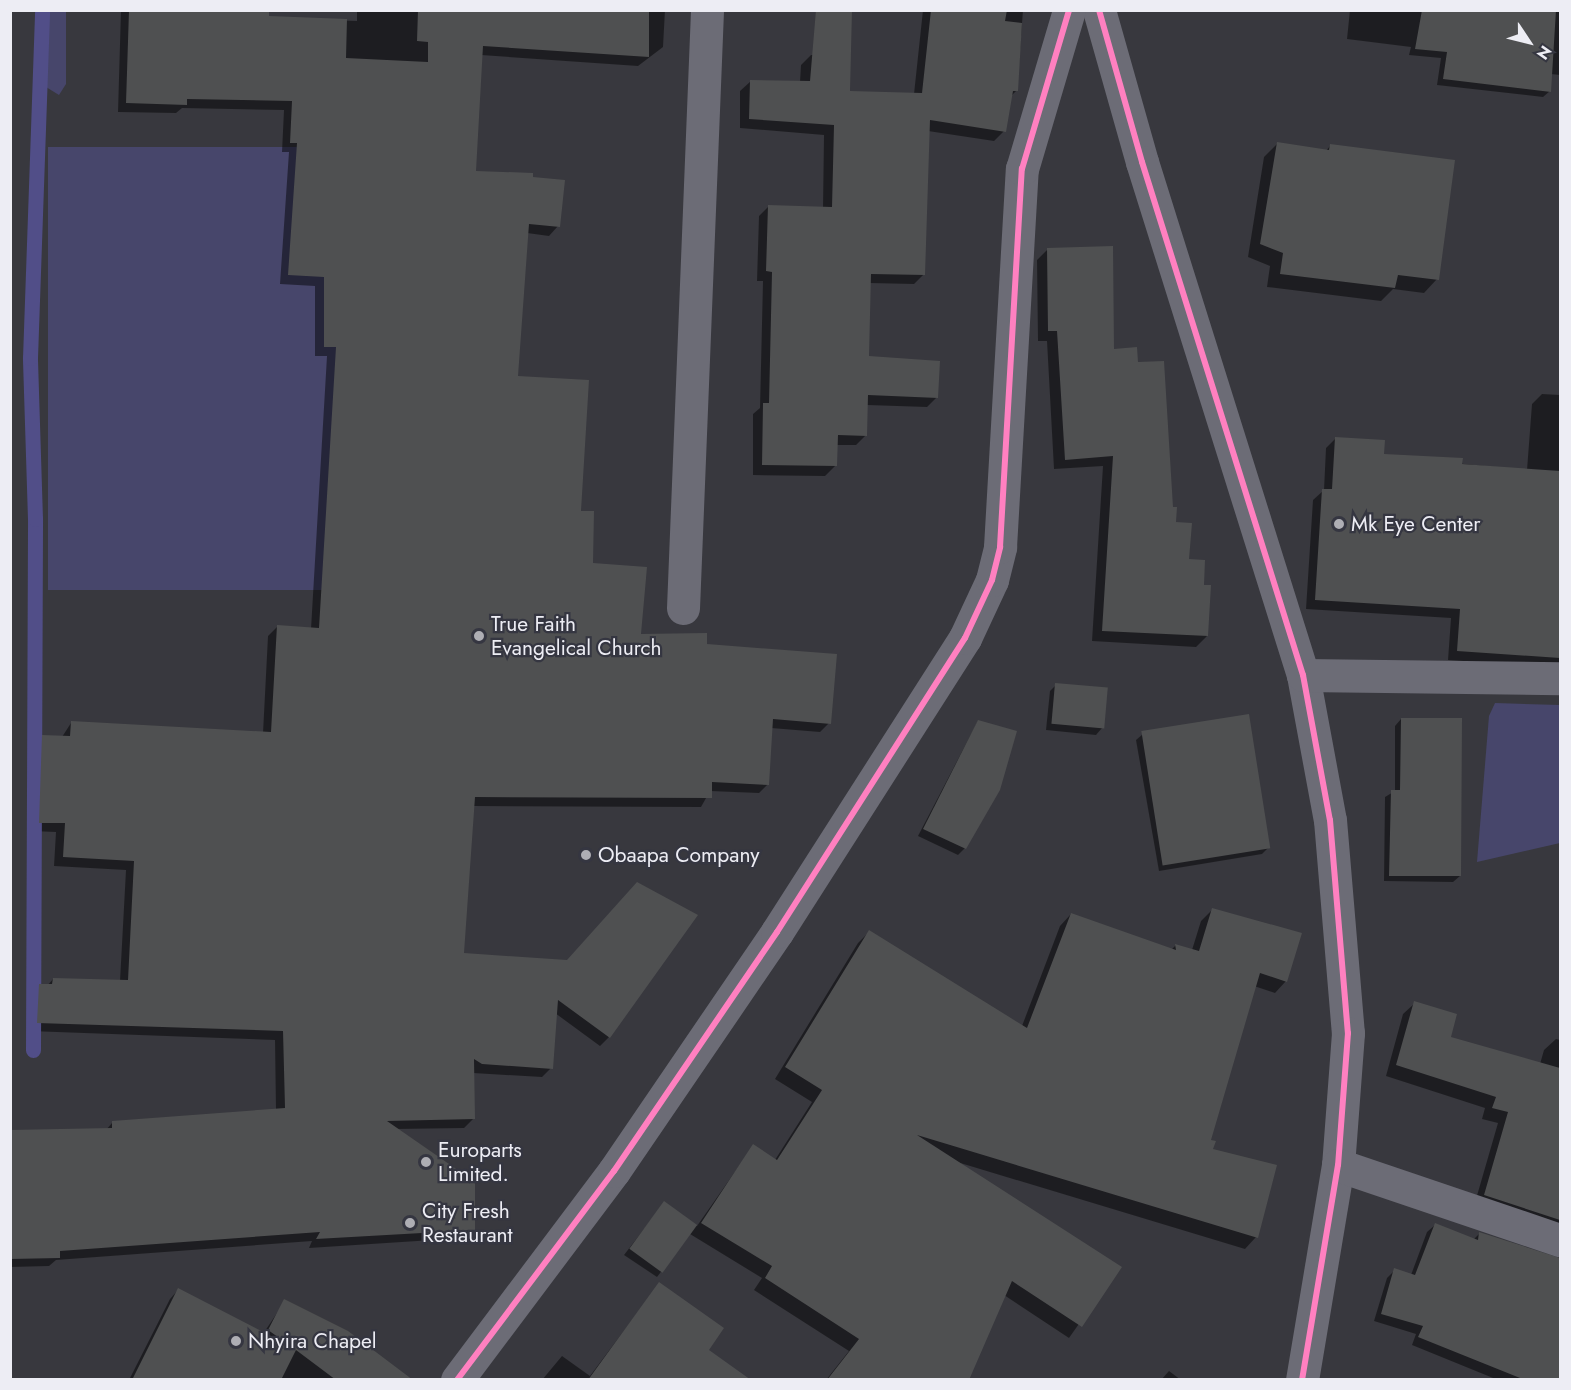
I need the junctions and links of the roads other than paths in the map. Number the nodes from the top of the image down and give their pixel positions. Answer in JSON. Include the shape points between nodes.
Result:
{"nodes":[{"id":1,"x":707,"y":10,"type":"edge"},
{"id":2,"x":1069,"y":10,"type":"edge"},
{"id":3,"x":1099,"y":10,"type":"edge"},
{"id":4,"x":683,"y":608,"type":"dead end"},
{"id":5,"x":1303,"y":675,"type":"junction"},
{"id":6,"x":1560,"y":678,"type":"edge"},
{"id":7,"x":1338,"y":1165,"type":"junction"},
{"id":8,"x":1560,"y":1240,"type":"edge"},
{"id":9,"x":457,"y":1380,"type":"edge"},
{"id":10,"x":1302,"y":1380,"type":"edge"}],
"edges":[{"from":1,"to":4,"type":"street"},
{"from":2,"to":9,"type":"street","via":[[1022,169],[1000,547],[992,580],[964,638],[777,932],[614,1171]]},
{"from":3,"to":5,"type":"street","via":[[1142,162]]},
{"from":5,"to":6,"type":"street"},
{"from":5,"to":7,"type":"street","via":[[1330,820],[1341,922],[1348,1033]]},
{"from":7,"to":8,"type":"street"},
{"from":7,"to":10,"type":"street"}]}
